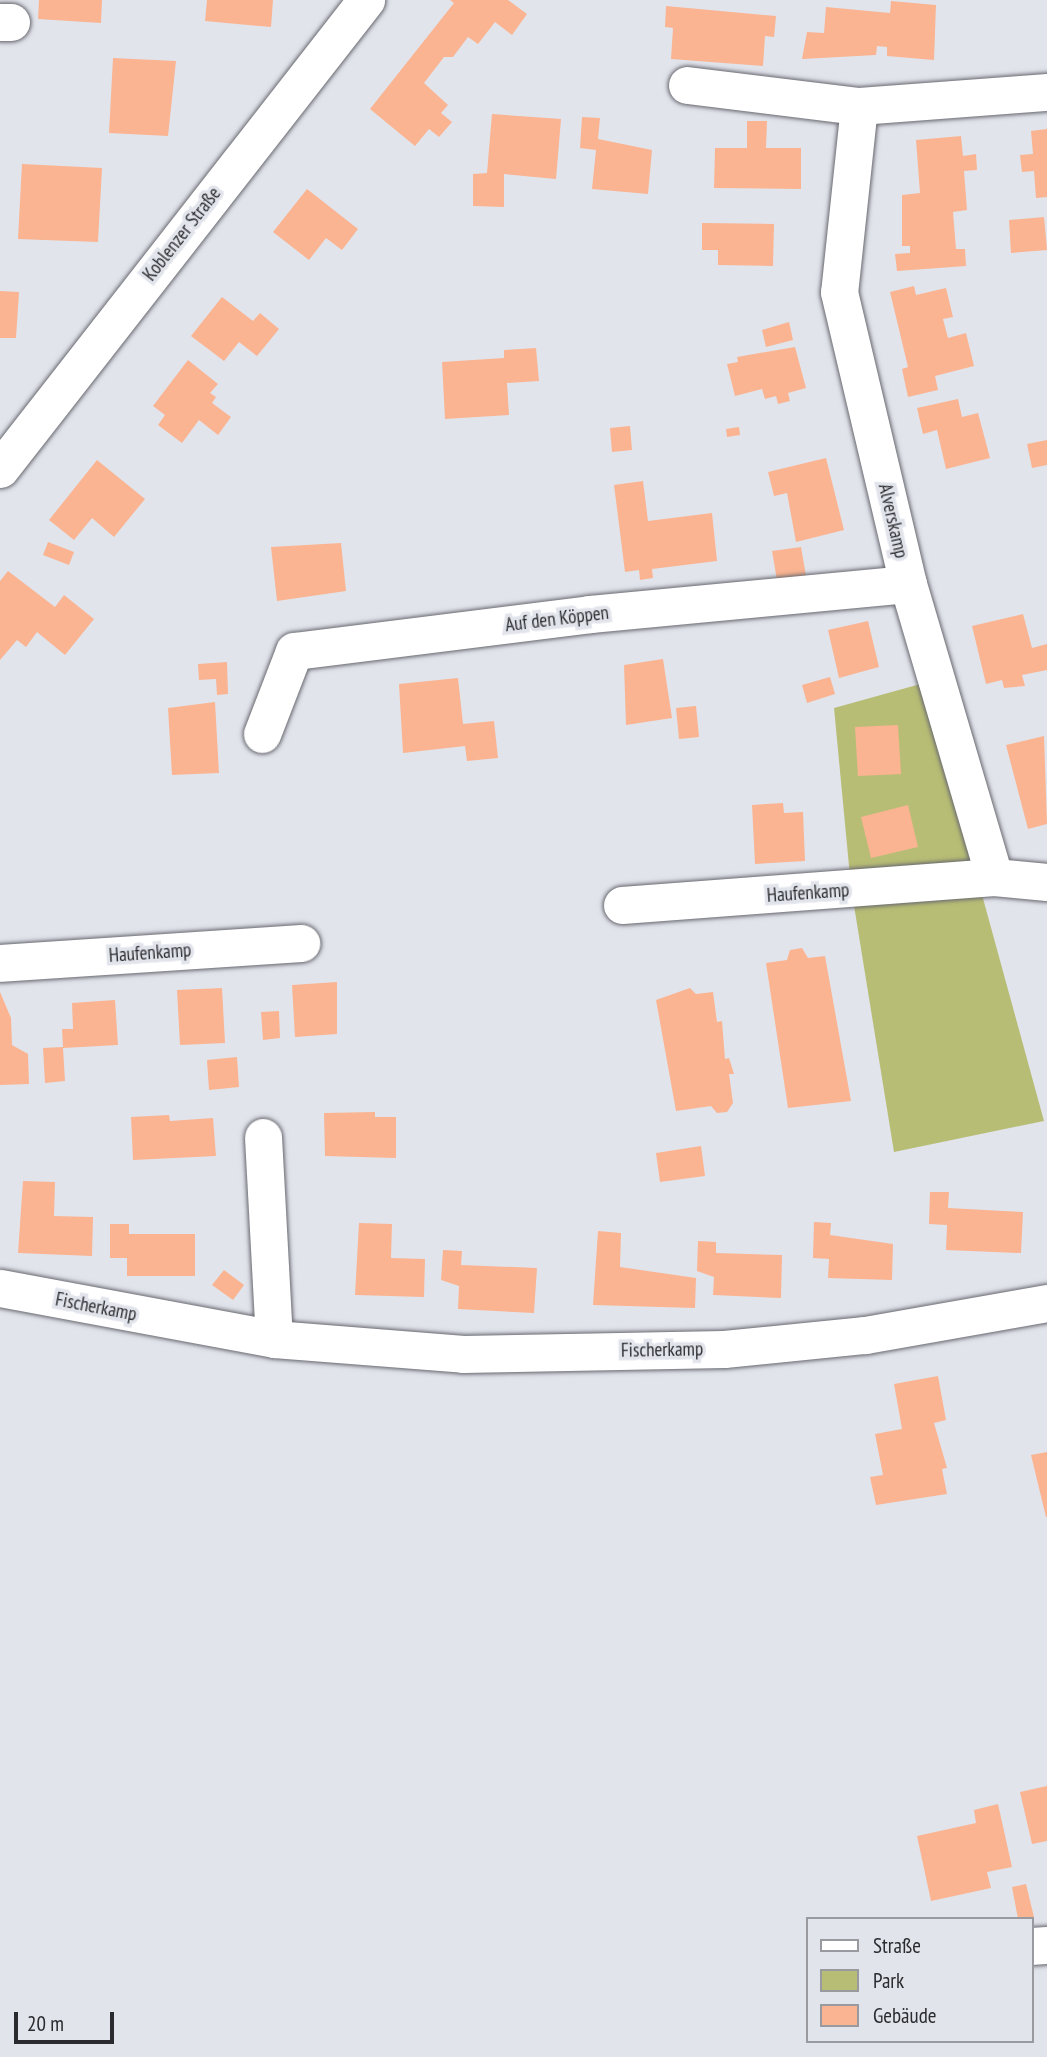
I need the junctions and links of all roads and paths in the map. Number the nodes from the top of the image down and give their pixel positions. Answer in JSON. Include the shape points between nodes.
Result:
{"nodes":[{"id":1,"x":366,"y":0,"type":"edge"},
{"id":2,"x":687,"y":85,"type":"dead end"},
{"id":3,"x":1047,"y":92,"type":"edge"},
{"id":4,"x":859,"y":106,"type":"junction"},
{"id":5,"x":0,"y":469,"type":"edge"},
{"id":6,"x":908,"y":584,"type":"junction"},
{"id":7,"x":262,"y":734,"type":"dead end"},
{"id":8,"x":994,"y":877,"type":"junction"},
{"id":9,"x":1047,"y":882,"type":"edge"},
{"id":10,"x":622,"y":905,"type":"dead end"},
{"id":11,"x":301,"y":943,"type":"dead end"},
{"id":12,"x":0,"y":963,"type":"edge"},
{"id":13,"x":263,"y":1137,"type":"dead end"},
{"id":14,"x":0,"y":1288,"type":"edge"},
{"id":15,"x":1047,"y":1303,"type":"edge"},
{"id":16,"x":274,"y":1339,"type":"junction"}],
"edges":[{"from":1,"to":5,"type":"street","name":"Koblenzer Straße"},
{"from":2,"to":4,"type":"street"},
{"from":3,"to":4,"type":"street"},
{"from":4,"to":6,"type":"street","name":"Alverskamp","via":[[839,292]]},
{"from":6,"to":7,"type":"street","name":"Auf den Köppen","via":[[590,614],[294,651]]},
{"from":6,"to":8,"type":"street","name":"Alverskamp"},
{"from":8,"to":9,"type":"street"},
{"from":8,"to":10,"type":"street","name":"Haufenkamp"},
{"from":11,"to":12,"type":"street","name":"Haufenkamp"},
{"from":13,"to":16,"type":"street"},
{"from":14,"to":16,"type":"street","name":"Fischerkamp"},
{"from":15,"to":16,"type":"street","name":"Fischerkamp","via":[[865,1335],[724,1349],[463,1354]]}]}
